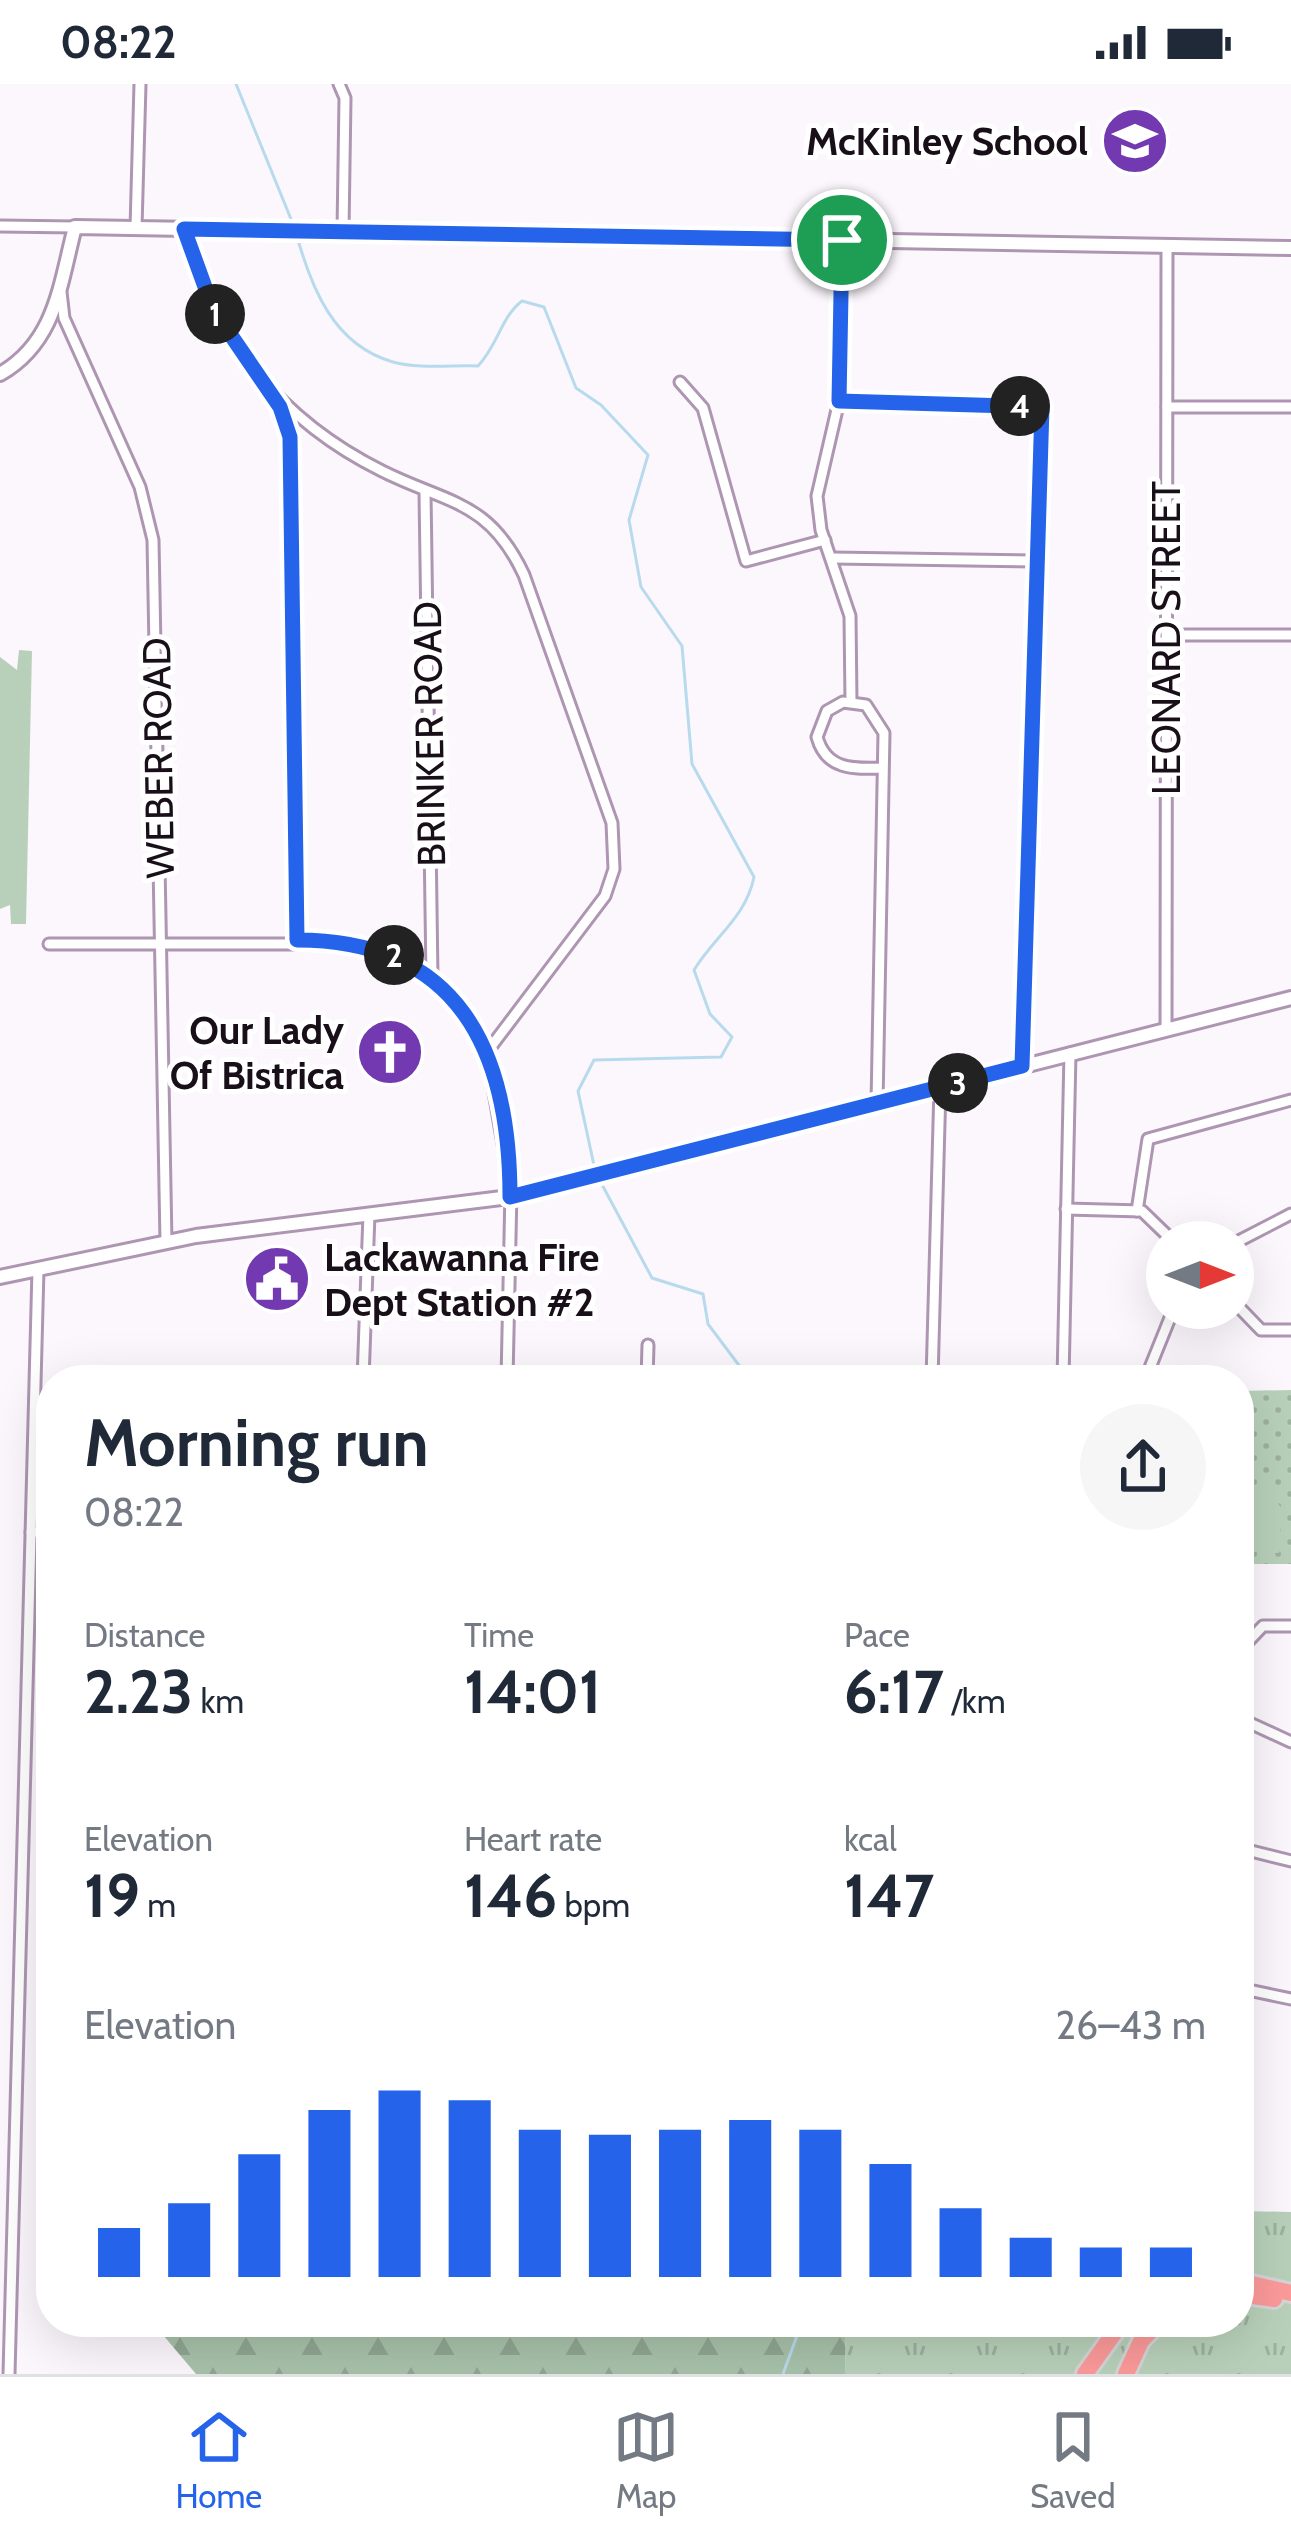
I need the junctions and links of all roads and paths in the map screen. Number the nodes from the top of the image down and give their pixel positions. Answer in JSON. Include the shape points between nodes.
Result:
{"nodes":[{"id":1,"x":140,"y":84,"type":"edge"},
{"id":2,"x":339,"y":84,"type":"edge"},
{"id":3,"x":0,"y":226,"type":"edge"},
{"id":4,"x":75,"y":227,"type":"junction"},
{"id":5,"x":136,"y":228,"type":"junction"},
{"id":6,"x":184,"y":229,"type":"junction"},
{"id":7,"x":343,"y":231,"type":"junction"},
{"id":8,"x":842,"y":240,"type":"junction"},
{"id":9,"x":1167,"y":246,"type":"junction"},
{"id":10,"x":1291,"y":248,"type":"edge"},
{"id":11,"x":61,"y":292,"type":"junction"},
{"id":12,"x":0,"y":374,"type":"edge"},
{"id":13,"x":680,"y":382,"type":"dead end"},
{"id":14,"x":272,"y":395,"type":"junction"},
{"id":15,"x":839,"y":401,"type":"junction"},
{"id":16,"x":1167,"y":407,"type":"junction"},
{"id":17,"x":1291,"y":407,"type":"edge"},
{"id":18,"x":425,"y":492,"type":"junction"},
{"id":19,"x":825,"y":540,"type":"junction"},
{"id":20,"x":832,"y":558,"type":"junction"},
{"id":21,"x":1037,"y":561,"type":"junction"},
{"id":22,"x":1166,"y":635,"type":"junction"},
{"id":23,"x":1291,"y":635,"type":"edge"},
{"id":24,"x":851,"y":702,"type":"junction"},
{"id":25,"x":882,"y":767,"type":"junction"},
{"id":26,"x":297,"y":940,"type":"junction"},
{"id":27,"x":161,"y":943,"type":"junction"},
{"id":28,"x":49,"y":944,"type":"dead end"},
{"id":29,"x":432,"y":977,"type":"junction"},
{"id":30,"x":1291,"y":998,"type":"edge"},
{"id":31,"x":1166,"y":1030,"type":"junction"},
{"id":32,"x":487,"y":1052,"type":"junction"},
{"id":33,"x":1070,"y":1053,"type":"junction"},
{"id":34,"x":1022,"y":1066,"type":"junction"},
{"id":35,"x":940,"y":1088,"type":"junction"},
{"id":36,"x":1291,"y":1100,"type":"edge"},
{"id":37,"x":878,"y":1104,"type":"junction"},
{"id":38,"x":510,"y":1197,"type":"junction"},
{"id":39,"x":1066,"y":1208,"type":"junction"},
{"id":40,"x":1137,"y":1211,"type":"junction"},
{"id":41,"x":369,"y":1214,"type":"junction"},
{"id":42,"x":1291,"y":1214,"type":"edge"},
{"id":43,"x":1149,"y":1221,"type":"edge"},
{"id":44,"x":1254,"y":1233,"type":"edge"},
{"id":45,"x":166,"y":1241,"type":"junction"},
{"id":46,"x":38,"y":1269,"type":"junction"},
{"id":47,"x":0,"y":1277,"type":"edge"},
{"id":48,"x":1254,"y":1323,"type":"edge"},
{"id":49,"x":1166,"y":1329,"type":"edge"},
{"id":50,"x":1291,"y":1330,"type":"edge"},
{"id":51,"x":648,"y":1345,"type":"dead end"},
{"id":52,"x":364,"y":1365,"type":"edge"},
{"id":53,"x":506,"y":1365,"type":"edge"},
{"id":54,"x":647,"y":1365,"type":"edge"},
{"id":55,"x":932,"y":1365,"type":"edge"},
{"id":56,"x":1063,"y":1365,"type":"edge"},
{"id":57,"x":1151,"y":1365,"type":"edge"},
{"id":58,"x":31,"y":1532,"type":"junction"},
{"id":59,"x":36,"y":1532,"type":"edge"},
{"id":60,"x":1291,"y":1626,"type":"edge"},
{"id":61,"x":1254,"y":1635,"type":"edge"},
{"id":62,"x":1254,"y":1725,"type":"edge"},
{"id":63,"x":1291,"y":1742,"type":"edge"},
{"id":64,"x":1254,"y":1852,"type":"edge"},
{"id":65,"x":1291,"y":1861,"type":"edge"},
{"id":66,"x":1254,"y":1991,"type":"edge"},
{"id":67,"x":1291,"y":1999,"type":"edge"},
{"id":68,"x":1254,"y":2284,"type":"edge"},
{"id":69,"x":1291,"y":2293,"type":"edge"},
{"id":70,"x":1254,"y":2297,"type":"edge"},
{"id":71,"x":1291,"y":2304,"type":"edge"},
{"id":72,"x":1111,"y":2337,"type":"edge"},
{"id":73,"x":1146,"y":2337,"type":"edge"},
{"id":74,"x":9,"y":2374,"type":"edge"},
{"id":75,"x":1085,"y":2374,"type":"edge"},
{"id":76,"x":1126,"y":2374,"type":"edge"}],
"edges":[{"from":1,"to":5,"type":"street"},
{"from":2,"to":7,"type":"street"},
{"from":3,"to":4,"type":"street"},
{"from":4,"to":5,"type":"street"},
{"from":4,"to":11,"type":"street"},
{"from":5,"to":6,"type":"street"},
{"from":6,"to":7,"type":"street"},
{"from":6,"to":14,"type":"street","via":[[213,309]]},
{"from":7,"to":8,"type":"street"},
{"from":8,"to":9,"type":"street"},
{"from":8,"to":15,"type":"street"},
{"from":9,"to":10,"type":"street"},
{"from":9,"to":16,"type":"street","name":"LEONARD STREET"},
{"from":11,"to":12,"type":"street","via":[[30,351]]},
{"from":11,"to":27,"type":"street","name":"WEBER ROAD","via":[[64,318],[140,487],[153,540]]},
{"from":13,"to":19,"type":"street","via":[[703,408],[746,561]]},
{"from":14,"to":18,"type":"street","via":[[335,446]]},
{"from":14,"to":26,"type":"street","via":[[291,448]]},
{"from":15,"to":19,"type":"street","via":[[818,479]]},
{"from":15,"to":21,"type":"street","via":[[1042,407]]},
{"from":16,"to":17,"type":"street"},
{"from":16,"to":22,"type":"street","name":"LEONARD STREET"},
{"from":18,"to":29,"type":"street","name":"BRINKER ROAD"},
{"from":18,"to":32,"type":"street","via":[[469,506],[513,551],[613,830],[605,896]]},
{"from":19,"to":20,"type":"street"},
{"from":20,"to":21,"type":"street"},
{"from":20,"to":24,"type":"street","via":[[853,636]]},
{"from":21,"to":34,"type":"street"},
{"from":22,"to":23,"type":"street"},
{"from":22,"to":31,"type":"street","name":"LEONARD STREET"},
{"from":24,"to":25,"type":"street","via":[[880,719]]},
{"from":24,"to":25,"type":"street","via":[[821,719],[819,745],[840,766]]},
{"from":25,"to":37,"type":"street"},
{"from":26,"to":27,"type":"street"},
{"from":26,"to":29,"type":"street","via":[[362,944]]},
{"from":27,"to":28,"type":"street"},
{"from":27,"to":45,"type":"street","name":"WEBER ROAD"},
{"from":29,"to":32,"type":"street","via":[[462,1007]]},
{"from":30,"to":31,"type":"street"},
{"from":31,"to":33,"type":"street"},
{"from":32,"to":38,"type":"street"},
{"from":33,"to":34,"type":"street"},
{"from":33,"to":39,"type":"street"},
{"from":34,"to":35,"type":"street"},
{"from":35,"to":37,"type":"street"},
{"from":35,"to":55,"type":"street"},
{"from":36,"to":40,"type":"street","via":[[1148,1138]]},
{"from":37,"to":38,"type":"street"},
{"from":38,"to":41,"type":"street"},
{"from":38,"to":53,"type":"street"},
{"from":39,"to":40,"type":"street"},
{"from":39,"to":56,"type":"street"},
{"from":40,"to":43,"type":"street"},
{"from":41,"to":45,"type":"street"},
{"from":41,"to":52,"type":"street"},
{"from":42,"to":44,"type":"street"},
{"from":45,"to":46,"type":"street"},
{"from":46,"to":47,"type":"street"},
{"from":46,"to":58,"type":"street"},
{"from":48,"to":50,"type":"street"},
{"from":49,"to":57,"type":"street"},
{"from":51,"to":54,"type":"street"},
{"from":58,"to":59,"type":"street"},
{"from":58,"to":74,"type":"street"},
{"from":60,"to":61,"type":"street","via":[[1263,1626]]},
{"from":62,"to":63,"type":"street"},
{"from":64,"to":65,"type":"street"},
{"from":66,"to":67,"type":"street"},
{"from":68,"to":69,"type":"highway"},
{"from":70,"to":71,"type":"highway"},
{"from":72,"to":75,"type":"highway"},
{"from":73,"to":76,"type":"highway"}]}
